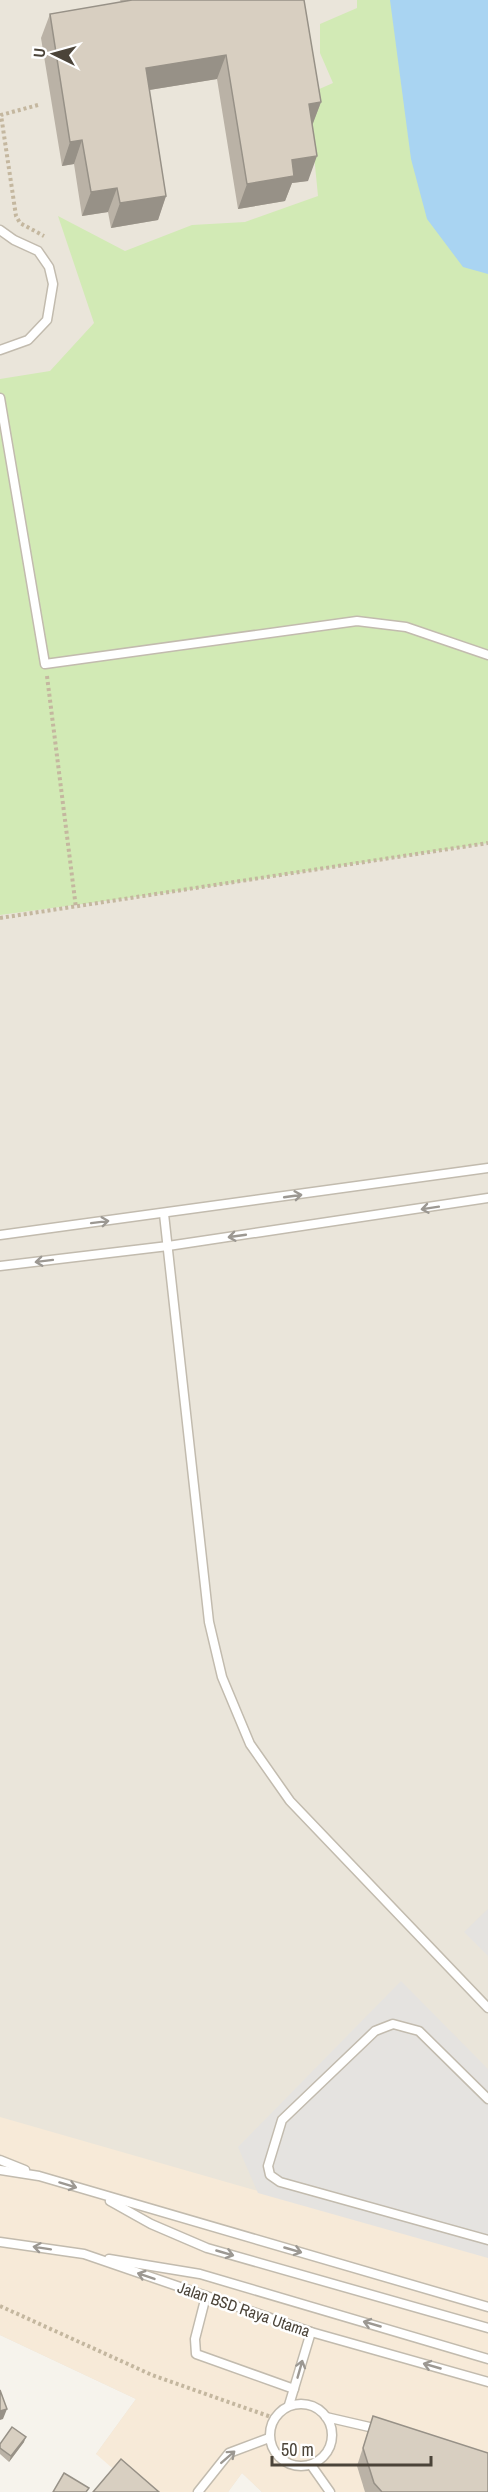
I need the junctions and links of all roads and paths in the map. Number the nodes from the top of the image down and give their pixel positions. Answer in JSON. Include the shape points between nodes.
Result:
{"nodes":[{"id":1,"x":38,"y":105,"type":"dead end"},
{"id":2,"x":0,"y":115,"type":"edge"},
{"id":3,"x":0,"y":230,"type":"edge"},
{"id":4,"x":38,"y":251,"type":"junction"},
{"id":5,"x":0,"y":350,"type":"edge"},
{"id":6,"x":0,"y":398,"type":"edge"},
{"id":7,"x":488,"y":655,"type":"edge"},
{"id":8,"x":45,"y":664,"type":"junction"},
{"id":9,"x":488,"y":843,"type":"edge"},
{"id":10,"x":76,"y":908,"type":"junction"},
{"id":11,"x":0,"y":918,"type":"edge"},
{"id":12,"x":488,"y":1168,"type":"edge"},
{"id":13,"x":488,"y":1198,"type":"edge"},
{"id":14,"x":164,"y":1214,"type":"junction"},
{"id":15,"x":0,"y":1235,"type":"edge"},
{"id":16,"x":168,"y":1246,"type":"junction"},
{"id":17,"x":0,"y":1266,"type":"edge"},
{"id":18,"x":488,"y":2008,"type":"edge"},
{"id":19,"x":488,"y":2099,"type":"edge"},
{"id":20,"x":0,"y":2160,"type":"edge"},
{"id":21,"x":0,"y":2170,"type":"edge"},
{"id":22,"x":39,"y":2176,"type":"junction"},
{"id":23,"x":96,"y":2193,"type":"junction"},
{"id":24,"x":488,"y":2240,"type":"edge"},
{"id":25,"x":2,"y":2243,"type":"edge"},
{"id":26,"x":84,"y":2254,"type":"junction"},
{"id":27,"x":206,"y":2296,"type":"junction"},
{"id":28,"x":0,"y":2306,"type":"edge"},
{"id":29,"x":488,"y":2307,"type":"edge"},
{"id":30,"x":488,"y":2328,"type":"edge"},
{"id":31,"x":311,"y":2332,"type":"junction"},
{"id":32,"x":488,"y":2359,"type":"edge"},
{"id":33,"x":488,"y":2382,"type":"edge"},
{"id":34,"x":294,"y":2389,"type":"junction"},
{"id":35,"x":290,"y":2405,"type":"junction"},
{"id":36,"x":326,"y":2417,"type":"junction"},
{"id":37,"x":274,"y":2418,"type":"junction"},
{"id":38,"x":384,"y":2431,"type":"edge"},
{"id":39,"x":269,"y":2438,"type":"junction"},
{"id":40,"x":311,"y":2464,"type":"junction"},
{"id":41,"x":198,"y":2492,"type":"edge"},
{"id":42,"x":330,"y":2492,"type":"edge"}],
"edges":[{"from":1,"to":2,"type":"path"},
{"from":2,"to":4,"type":"path","via":[[16,216],[51,243]]},
{"from":3,"to":4,"type":"lane"},
{"from":4,"to":5,"type":"lane","via":[[53,284],[47,320],[28,340]]},
{"from":6,"to":8,"type":"lane"},
{"from":7,"to":8,"type":"lane","via":[[406,627],[357,621]]},
{"from":8,"to":10,"type":"path"},
{"from":9,"to":10,"type":"path"},
{"from":10,"to":11,"type":"path"},
{"from":14,"to":12,"type":"lane","one_way":true},
{"from":13,"to":16,"type":"lane","one_way":true},
{"from":15,"to":14,"type":"lane","one_way":true},
{"from":14,"to":16,"type":"lane"},
{"from":16,"to":17,"type":"lane","one_way":true},
{"from":16,"to":18,"type":"lane","via":[[209,1622],[222,1677],[250,1744],[290,1801]]},
{"from":19,"to":24,"type":"lane","via":[[419,2031],[393,2024],[375,2031],[282,2121],[268,2166],[270,2175],[280,2182]]},
{"from":20,"to":22,"type":"lane"},
{"from":21,"to":22,"type":"lane"},
{"from":22,"to":23,"type":"lane","one_way":true},
{"from":23,"to":29,"type":"lane","one_way":true},
{"from":23,"to":30,"type":"lane","one_way":true,"via":[[151,2224],[207,2248]]},
{"from":26,"to":25,"type":"lane","name":"Jalan BSD Raya Utama","one_way":true},
{"from":27,"to":26,"type":"lane","name":"Jalan BSD Raya Utama","one_way":true},
{"from":32,"to":26,"type":"lane","one_way":true,"via":[[201,2274]]},
{"from":27,"to":31,"type":"lane","name":"Jalan BSD Raya Utama"},
{"from":27,"to":34,"type":"lane","via":[[195,2339],[196,2354]]},
{"from":28,"to":37,"type":"path","via":[[152,2375]]},
{"from":33,"to":31,"type":"lane","name":"Jalan BSD Raya Utama","one_way":true},
{"from":34,"to":31,"type":"lane","one_way":true},
{"from":34,"to":35,"type":"lane"},
{"from":35,"to":36,"type":"lane","via":[[316,2407]]},
{"from":35,"to":37,"type":"lane"},
{"from":36,"to":38,"type":"lane"},
{"from":36,"to":40,"type":"lane","via":[[331,2425],[330,2444],[320,2460]]},
{"from":37,"to":39,"type":"lane"},
{"from":39,"to":40,"type":"lane","via":[[273,2449],[289,2464]]},
{"from":41,"to":39,"type":"lane","one_way":true,"via":[[229,2453]]},
{"from":40,"to":42,"type":"lane"}]}
